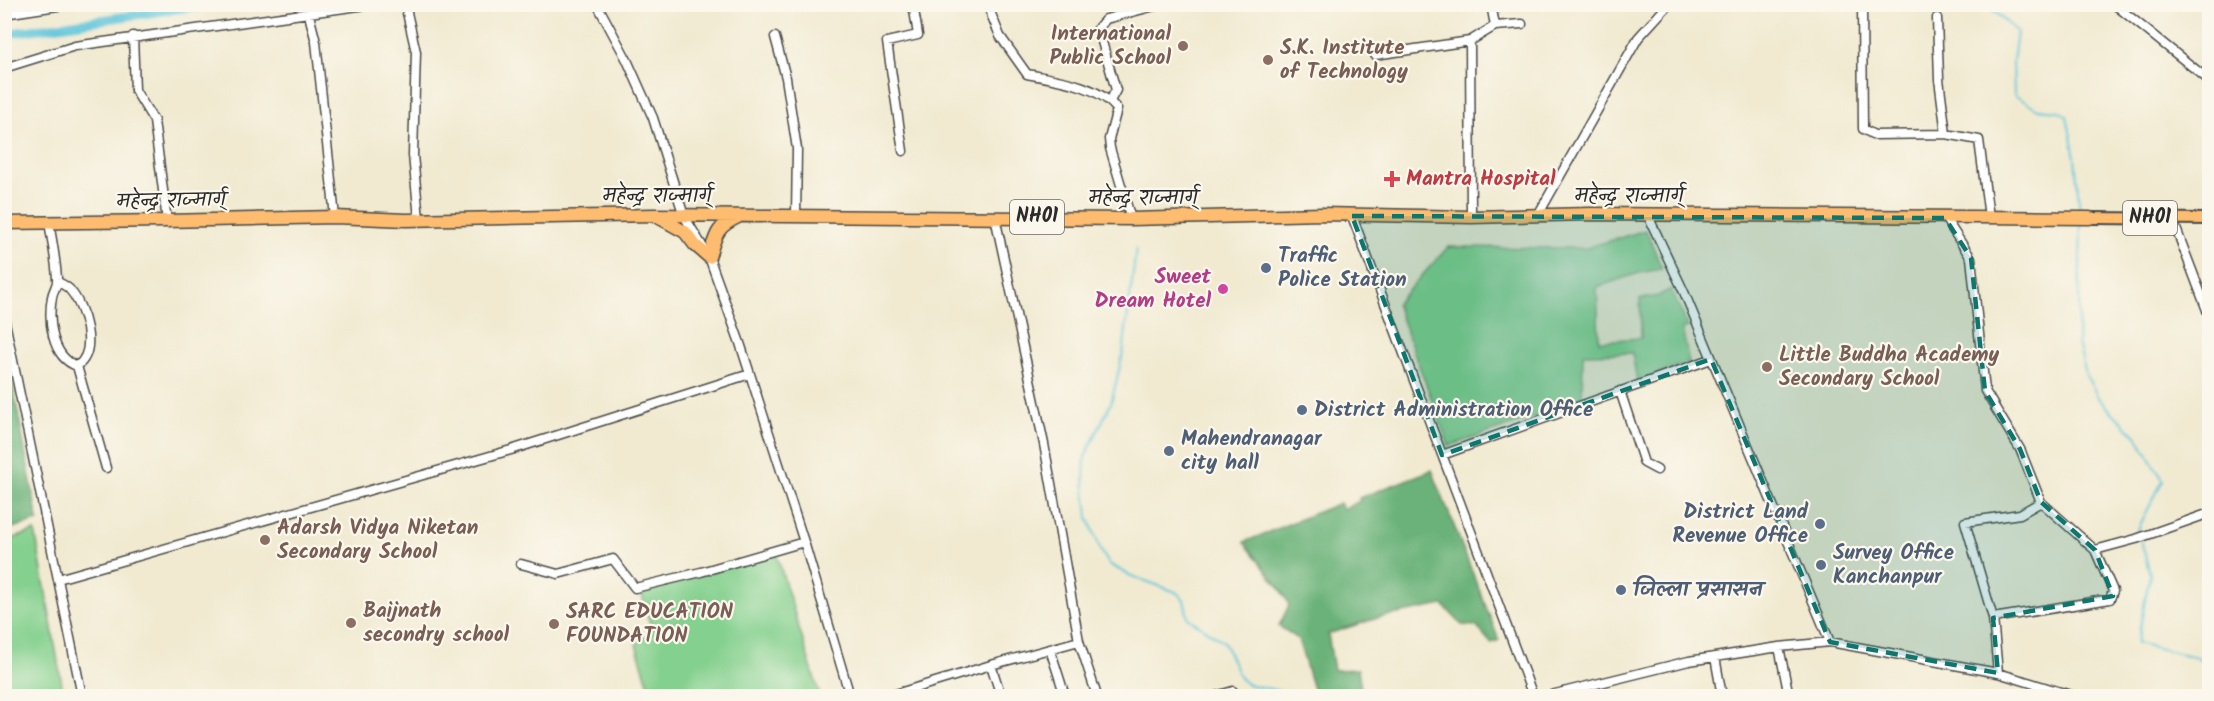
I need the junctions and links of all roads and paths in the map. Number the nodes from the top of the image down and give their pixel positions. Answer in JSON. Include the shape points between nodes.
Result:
{"nodes":[{"id":1,"x":71,"y":4,"type":"edge"},
{"id":2,"x":373,"y":4,"type":"edge"},
{"id":3,"x":405,"y":4,"type":"edge"},
{"id":4,"x":597,"y":4,"type":"edge"},
{"id":5,"x":913,"y":4,"type":"edge"},
{"id":6,"x":987,"y":4,"type":"edge"},
{"id":7,"x":1162,"y":4,"type":"edge"},
{"id":8,"x":1491,"y":4,"type":"edge"},
{"id":9,"x":1669,"y":4,"type":"edge"},
{"id":10,"x":1862,"y":4,"type":"edge"},
{"id":11,"x":2114,"y":4,"type":"edge"},
{"id":12,"x":4,"y":14,"type":"edge"},
{"id":13,"x":309,"y":15,"type":"junction"},
{"id":14,"x":1937,"y":18,"type":"dead end"},
{"id":15,"x":1522,"y":24,"type":"dead end"},
{"id":16,"x":1495,"y":26,"type":"junction"},
{"id":17,"x":133,"y":36,"type":"junction"},
{"id":18,"x":775,"y":37,"type":"dead end"},
{"id":19,"x":1470,"y":41,"type":"junction"},
{"id":20,"x":1375,"y":55,"type":"dead end"},
{"id":21,"x":4,"y":68,"type":"edge"},
{"id":22,"x":2210,"y":81,"type":"edge"},
{"id":23,"x":1110,"y":101,"type":"junction"},
{"id":24,"x":1946,"y":134,"type":"junction"},
{"id":25,"x":903,"y":151,"type":"dead end"},
{"id":26,"x":653,"y":215,"type":"junction"},
{"id":27,"x":742,"y":215,"type":"junction"},
{"id":28,"x":1538,"y":215,"type":"junction"},
{"id":29,"x":684,"y":216,"type":"junction"},
{"id":30,"x":796,"y":216,"type":"junction"},
{"id":31,"x":1352,"y":216,"type":"junction"},
{"id":32,"x":1648,"y":216,"type":"junction"},
{"id":33,"x":335,"y":217,"type":"junction"},
{"id":34,"x":995,"y":217,"type":"junction"},
{"id":35,"x":1471,"y":217,"type":"junction"},
{"id":36,"x":1989,"y":217,"type":"junction"},
{"id":37,"x":1945,"y":218,"type":"junction"},
{"id":38,"x":2090,"y":218,"type":"joint"},
{"id":39,"x":2172,"y":218,"type":"junction"},
{"id":40,"x":419,"y":219,"type":"junction"},
{"id":41,"x":1131,"y":219,"type":"junction"},
{"id":42,"x":2210,"y":219,"type":"edge"},
{"id":43,"x":167,"y":221,"type":"junction"},
{"id":44,"x":49,"y":222,"type":"junction"},
{"id":45,"x":4,"y":223,"type":"edge"},
{"id":46,"x":709,"y":256,"type":"junction"},
{"id":47,"x":58,"y":282,"type":"junction"},
{"id":48,"x":4,"y":317,"type":"edge"},
{"id":49,"x":2210,"y":318,"type":"edge"},
{"id":50,"x":1711,"y":359,"type":"junction"},
{"id":51,"x":77,"y":366,"type":"junction"},
{"id":52,"x":750,"y":374,"type":"junction"},
{"id":53,"x":1620,"y":391,"type":"junction"},
{"id":54,"x":1442,"y":454,"type":"junction"},
{"id":55,"x":106,"y":468,"type":"dead end"},
{"id":56,"x":1657,"y":470,"type":"dead end"},
{"id":57,"x":2041,"y":502,"type":"junction"},
{"id":58,"x":2210,"y":513,"type":"edge"},
{"id":59,"x":804,"y":542,"type":"junction"},
{"id":60,"x":2095,"y":550,"type":"junction"},
{"id":61,"x":521,"y":564,"type":"dead end"},
{"id":62,"x":58,"y":579,"type":"junction"},
{"id":63,"x":1993,"y":618,"type":"junction"},
{"id":64,"x":1079,"y":641,"type":"junction"},
{"id":65,"x":1830,"y":642,"type":"junction"},
{"id":66,"x":1779,"y":646,"type":"junction"},
{"id":67,"x":1050,"y":649,"type":"junction"},
{"id":68,"x":1715,"y":657,"type":"junction"},
{"id":69,"x":991,"y":665,"type":"junction"},
{"id":70,"x":1998,"y":673,"type":"junction"},
{"id":71,"x":1233,"y":691,"type":"dead end"},
{"id":72,"x":82,"y":696,"type":"edge"},
{"id":73,"x":850,"y":696,"type":"edge"},
{"id":74,"x":889,"y":696,"type":"edge"},
{"id":75,"x":1000,"y":696,"type":"edge"},
{"id":76,"x":1065,"y":696,"type":"edge"},
{"id":77,"x":1097,"y":696,"type":"edge"},
{"id":78,"x":1216,"y":696,"type":"edge"},
{"id":79,"x":1533,"y":696,"type":"edge"},
{"id":80,"x":1547,"y":696,"type":"edge"},
{"id":81,"x":1722,"y":696,"type":"edge"},
{"id":82,"x":1789,"y":696,"type":"edge"},
{"id":83,"x":2074,"y":696,"type":"edge"}],
"edges":[{"from":1,"to":12,"type":"street"},
{"from":2,"to":13,"type":"street"},
{"from":3,"to":40,"type":"street","via":[[416,51],[413,155]]},
{"from":4,"to":29,"type":"street","via":[[652,118]]},
{"from":5,"to":25,"type":"street","via":[[918,35],[887,42]]},
{"from":6,"to":23,"type":"street","via":[[1000,36],[1027,74],[1073,83]]},
{"from":7,"to":23,"type":"street","via":[[1106,19],[1098,28],[1116,90]]},
{"from":8,"to":16,"type":"street"},
{"from":9,"to":28,"type":"street","via":[[1638,38]]},
{"from":10,"to":24,"type":"street","via":[[1863,129],[1874,135]]},
{"from":11,"to":22,"type":"street"},
{"from":13,"to":17,"type":"street"},
{"from":13,"to":33,"type":"street","via":[[316,42]]},
{"from":14,"to":24,"type":"street"},
{"from":15,"to":16,"type":"street"},
{"from":16,"to":19,"type":"street"},
{"from":17,"to":21,"type":"street","via":[[75,46]]},
{"from":17,"to":43,"type":"street","via":[[135,90],[154,122]]},
{"from":18,"to":30,"type":"street","via":[[797,149]]},
{"from":19,"to":20,"type":"street"},
{"from":19,"to":35,"type":"street"},
{"from":23,"to":41,"type":"street","via":[[1117,109],[1110,148]]},
{"from":24,"to":36,"type":"street","via":[[1979,140]]},
{"from":26,"to":29,"type":"highway","name":"महेन्द्र राज्मार्ग्","number":"NH01"},
{"from":26,"to":40,"type":"highway","name":"महेन्द्र राज्मार्ग्","number":"NH01"},
{"from":26,"to":46,"type":"highway","via":[[685,232]]},
{"from":27,"to":29,"type":"highway","name":"महेन्द्र राज्मार्ग्","number":"NH01"},
{"from":27,"to":30,"type":"highway","name":"महेन्द्र राज्मार्ग्","number":"NH01"},
{"from":27,"to":46,"type":"highway","via":[[718,230]]},
{"from":28,"to":32,"type":"highway","name":"महेन्द्र राज्मार्ग्","number":"NH01"},
{"from":28,"to":35,"type":"highway","name":"महेन्द्र राज्मार्ग्","number":"NH01"},
{"from":29,"to":46,"type":"street"},
{"from":30,"to":34,"type":"highway","name":"महेन्द्र राज्मार्ग्","number":"NH01"},
{"from":31,"to":35,"type":"highway","name":"महेन्द्र राज्मार्ग्","number":"NH01"},
{"from":31,"to":41,"type":"highway","name":"महेन्द्र राज्मार्ग्","number":"NH01"},
{"from":31,"to":54,"type":"street"},
{"from":32,"to":37,"type":"highway","name":"महेन्द्र राज्मार्ग्","number":"NH01"},
{"from":32,"to":50,"type":"street"},
{"from":33,"to":40,"type":"highway","name":"महेन्द्र राज्मार्ग्","number":"NH01"},
{"from":33,"to":43,"type":"highway","name":"महेन्द्र राज्मार्ग्","number":"NH01"},
{"from":34,"to":41,"type":"highway","name":"महेन्द्र राज्मार्ग्","number":"NH01"},
{"from":34,"to":64,"type":"street","via":[[1044,444]]},
{"from":36,"to":37,"type":"highway","name":"महेन्द्र राज्मार्ग्","number":"NH01"},
{"from":36,"to":38,"type":"highway","name":"महेन्द्र राज्मार्ग्","number":"NH01"},
{"from":37,"to":57,"type":"street","via":[[1971,258],[1985,391],[2020,449]]},
{"from":38,"to":39,"type":"main road","name":"महेन्द्र राज्मार्ग्","number":"NH01"},
{"from":39,"to":42,"type":"main road","name":"महेन्द्र राज्मार्ग्","number":"NH01"},
{"from":39,"to":49,"type":"street"},
{"from":43,"to":44,"type":"highway","name":"महेन्द्र राज्मार्ग्","number":"NH01"},
{"from":44,"to":45,"type":"highway","name":"महेन्द्र राज्मार्ग्","number":"NH01"},
{"from":44,"to":47,"type":"street"},
{"from":46,"to":52,"type":"street"},
{"from":47,"to":51,"type":"street","via":[[52,294],[49,322],[54,342],[69,363]]},
{"from":47,"to":51,"type":"street","via":[[68,287],[86,316],[86,356]]},
{"from":48,"to":62,"type":"street"},
{"from":50,"to":53,"type":"street"},
{"from":50,"to":65,"type":"street"},
{"from":51,"to":55,"type":"street"},
{"from":52,"to":59,"type":"street"},
{"from":52,"to":62,"type":"street","via":[[511,450]]},
{"from":53,"to":54,"type":"street"},
{"from":53,"to":56,"type":"street","via":[[1644,463]]},
{"from":54,"to":79,"type":"street"},
{"from":57,"to":60,"type":"street"},
{"from":57,"to":63,"type":"street","via":[[2020,514],[1965,522]]},
{"from":58,"to":60,"type":"street"},
{"from":59,"to":61,"type":"street","via":[[635,588],[613,559],[558,574]]},
{"from":59,"to":73,"type":"street"},
{"from":60,"to":63,"type":"street","via":[[2113,591],[2110,599]]},
{"from":62,"to":72,"type":"street"},
{"from":63,"to":70,"type":"street"},
{"from":64,"to":67,"type":"street"},
{"from":64,"to":77,"type":"street"},
{"from":65,"to":66,"type":"street"},
{"from":65,"to":70,"type":"street"},
{"from":66,"to":68,"type":"street"},
{"from":66,"to":82,"type":"street"},
{"from":67,"to":69,"type":"street"},
{"from":67,"to":76,"type":"street"},
{"from":68,"to":80,"type":"street"},
{"from":68,"to":81,"type":"street"},
{"from":69,"to":74,"type":"street"},
{"from":69,"to":75,"type":"street"},
{"from":70,"to":83,"type":"street"},
{"from":71,"to":78,"type":"street"}]}
